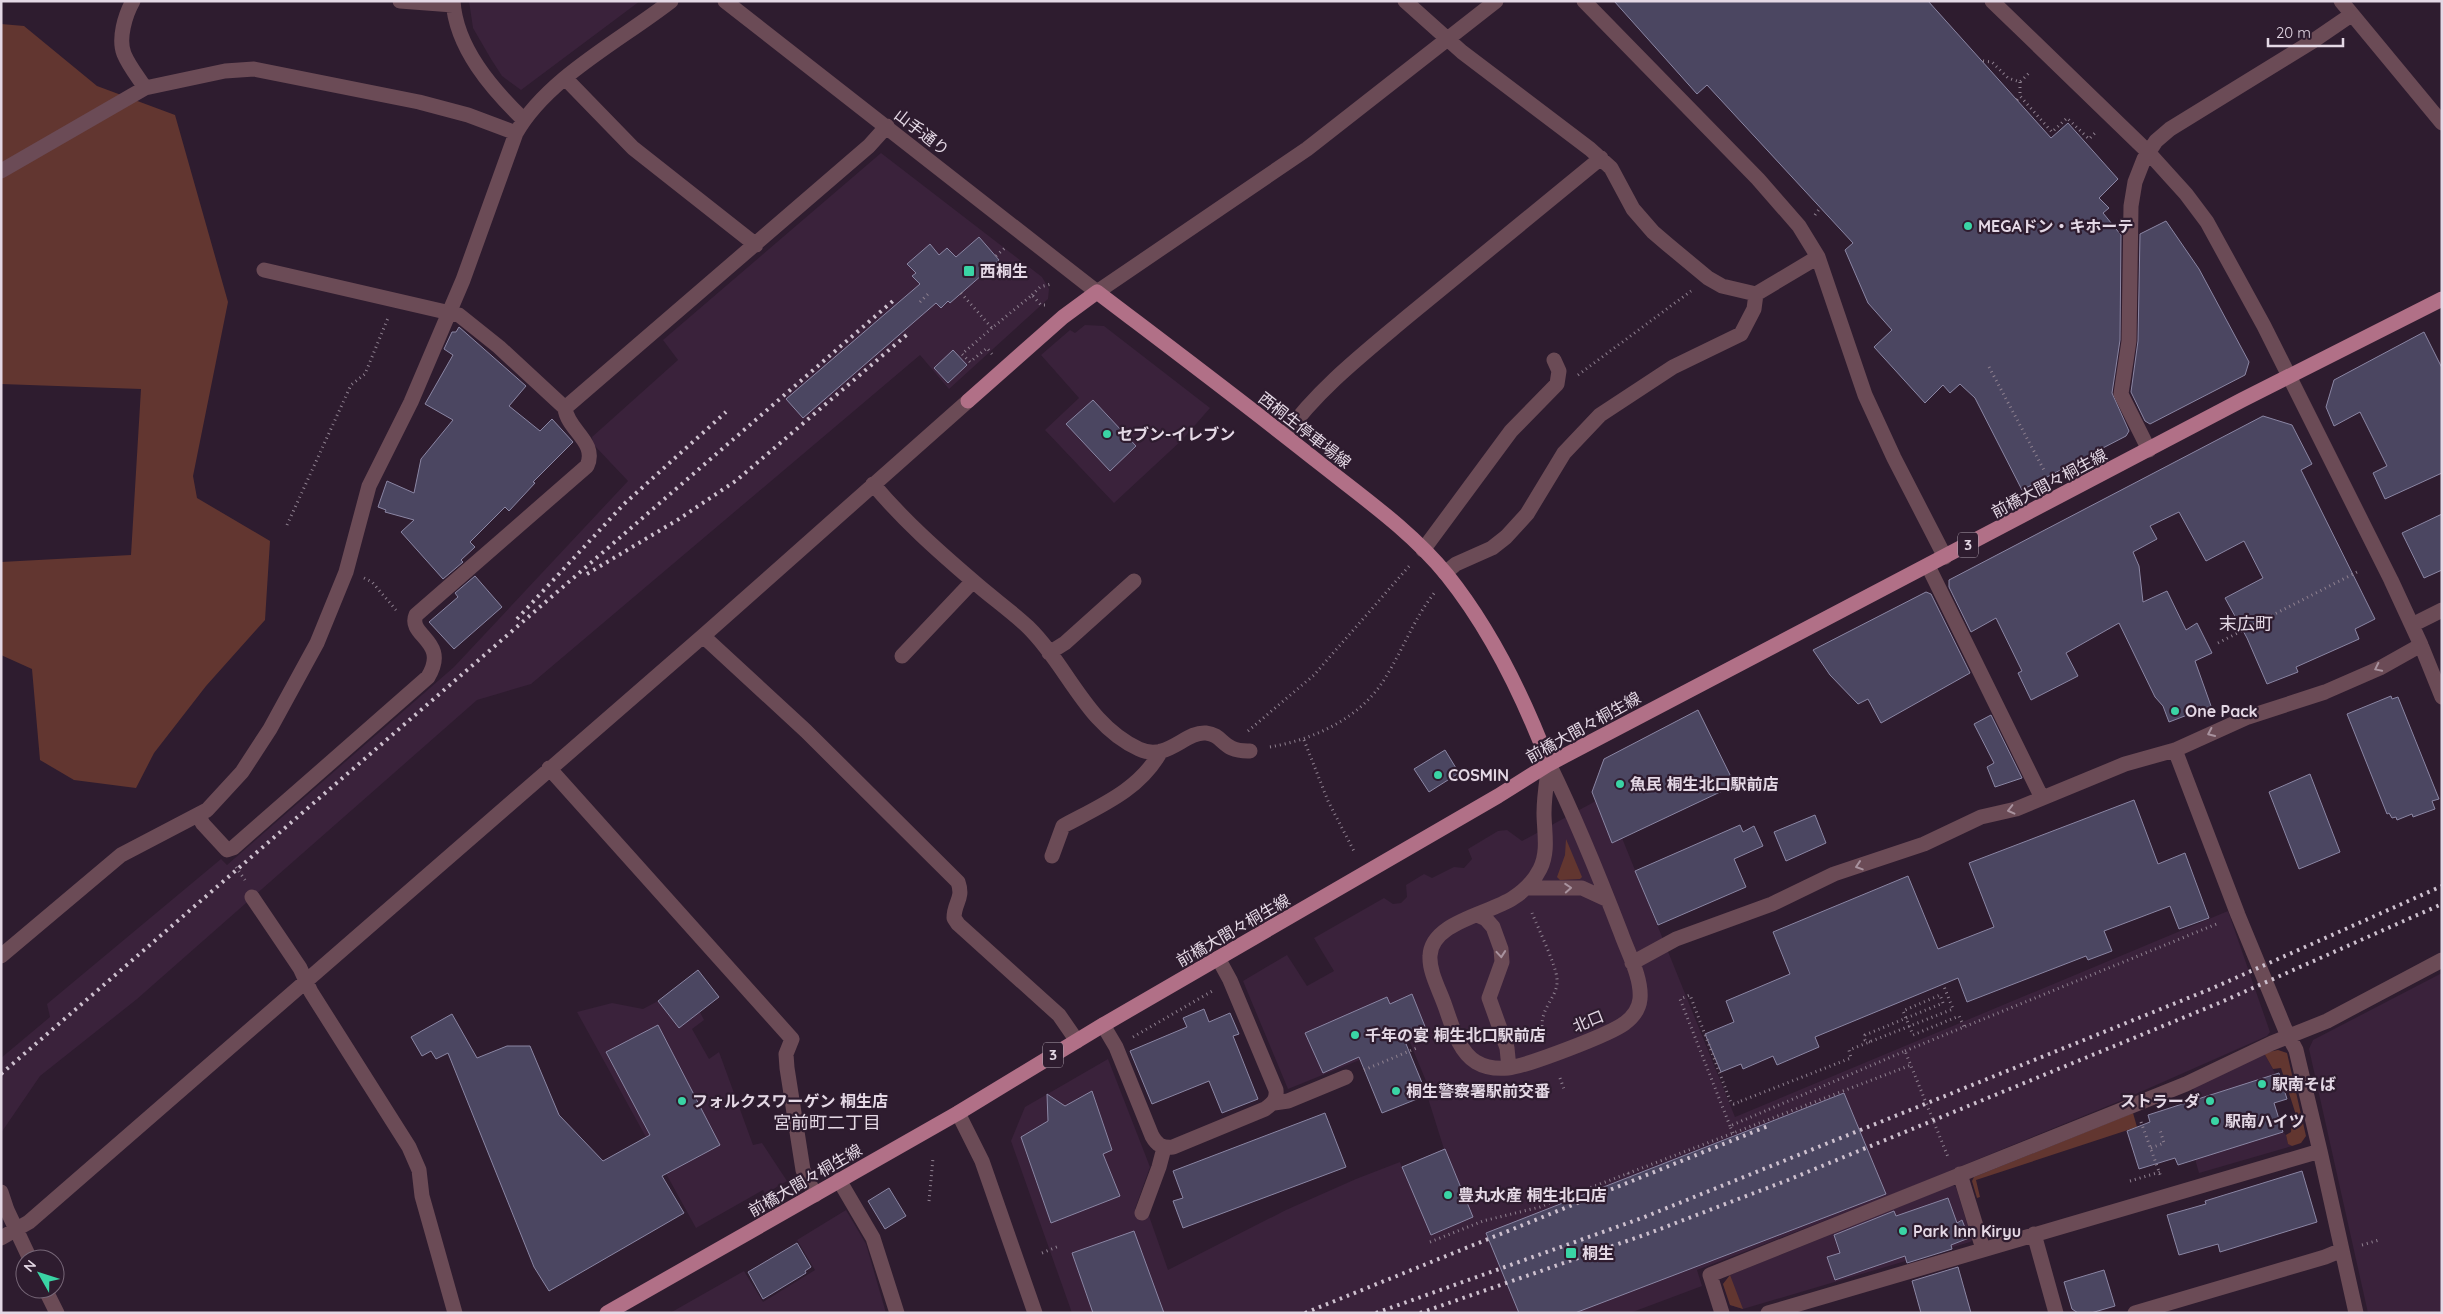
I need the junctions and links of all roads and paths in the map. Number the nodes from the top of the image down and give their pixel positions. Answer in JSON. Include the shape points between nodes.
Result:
{"nodes":[{"id":1,"x":133,"y":1,"type":"edge"},
{"id":2,"x":400,"y":1,"type":"edge"},
{"id":3,"x":671,"y":1,"type":"edge"},
{"id":4,"x":725,"y":1,"type":"edge"},
{"id":5,"x":1405,"y":1,"type":"edge"},
{"id":6,"x":1496,"y":1,"type":"edge"},
{"id":7,"x":1584,"y":1,"type":"edge"},
{"id":8,"x":1992,"y":1,"type":"edge"},
{"id":9,"x":2341,"y":1,"type":"edge"},
{"id":10,"x":453,"y":3,"type":"edge"},
{"id":11,"x":2351,"y":15,"type":"junction"},
{"id":12,"x":1448,"y":40,"type":"junction"},
{"id":13,"x":1983,"y":61,"type":"dead end"},
{"id":14,"x":2030,"y":72,"type":"dead end"},
{"id":15,"x":565,"y":78,"type":"junction"},
{"id":16,"x":2020,"y":82,"type":"junction"},
{"id":17,"x":144,"y":88,"type":"junction"},
{"id":18,"x":2020,"y":96,"type":"junction"},
{"id":19,"x":2016,"y":100,"type":"dead end"},
{"id":20,"x":2442,"y":123,"type":"edge"},
{"id":21,"x":887,"y":126,"type":"junction"},
{"id":22,"x":520,"y":127,"type":"junction"},
{"id":23,"x":2095,"y":133,"type":"dead end"},
{"id":24,"x":2148,"y":152,"type":"junction"},
{"id":25,"x":1601,"y":158,"type":"junction"},
{"id":26,"x":1,"y":171,"type":"edge"},
{"id":27,"x":756,"y":245,"type":"junction"},
{"id":28,"x":1008,"y":245,"type":"dead end"},
{"id":29,"x":996,"y":256,"type":"dead end"},
{"id":30,"x":1818,"y":257,"type":"junction"},
{"id":31,"x":264,"y":270,"type":"dead end"},
{"id":32,"x":1708,"y":278,"type":"junction"},
{"id":33,"x":1051,"y":284,"type":"dead end"},
{"id":34,"x":1097,"y":292,"type":"junction"},
{"id":35,"x":961,"y":293,"type":"dead end"},
{"id":36,"x":928,"y":294,"type":"dead end"},
{"id":37,"x":1756,"y":294,"type":"junction"},
{"id":38,"x":1032,"y":295,"type":"junction"},
{"id":39,"x":2442,"y":299,"type":"edge"},
{"id":40,"x":402,"y":302,"type":"junction"},
{"id":41,"x":920,"y":302,"type":"dead end"},
{"id":42,"x":1041,"y":305,"type":"dead end"},
{"id":43,"x":448,"y":312,"type":"junction"},
{"id":44,"x":992,"y":328,"type":"junction"},
{"id":45,"x":992,"y":354,"type":"dead end"},
{"id":46,"x":1554,"y":360,"type":"dead end"},
{"id":47,"x":1989,"y":367,"type":"dead end"},
{"id":48,"x":2289,"y":377,"type":"junction"},
{"id":49,"x":1557,"y":384,"type":"junction"},
{"id":50,"x":968,"y":401,"type":"joint"},
{"id":51,"x":565,"y":408,"type":"junction"},
{"id":52,"x":1285,"y":435,"type":"junction"},
{"id":53,"x":2149,"y":450,"type":"junction"},
{"id":54,"x":2045,"y":472,"type":"dead end"},
{"id":55,"x":873,"y":484,"type":"junction"},
{"id":56,"x":287,"y":525,"type":"dead end"},
{"id":57,"x":1423,"y":550,"type":"junction"},
{"id":58,"x":1945,"y":557,"type":"junction"},
{"id":59,"x":1411,"y":563,"type":"dead end"},
{"id":60,"x":1928,"y":566,"type":"junction"},
{"id":61,"x":2359,"y":571,"type":"dead end"},
{"id":62,"x":346,"y":572,"type":"junction"},
{"id":63,"x":1445,"y":573,"type":"junction"},
{"id":64,"x":973,"y":581,"type":"junction"},
{"id":65,"x":1134,"y":581,"type":"dead end"},
{"id":66,"x":1435,"y":592,"type":"dead end"},
{"id":67,"x":2442,"y":610,"type":"edge"},
{"id":68,"x":413,"y":621,"type":"junction"},
{"id":69,"x":2412,"y":625,"type":"junction"},
{"id":70,"x":703,"y":636,"type":"junction"},
{"id":71,"x":2218,"y":643,"type":"dead end"},
{"id":72,"x":2421,"y":645,"type":"junction"},
{"id":73,"x":1049,"y":653,"type":"junction"},
{"id":74,"x":902,"y":656,"type":"dead end"},
{"id":75,"x":2442,"y":697,"type":"edge"},
{"id":76,"x":1304,"y":740,"type":"junction"},
{"id":77,"x":1228,"y":748,"type":"junction"},
{"id":78,"x":2175,"y":750,"type":"junction"},
{"id":79,"x":1161,"y":751,"type":"junction"},
{"id":80,"x":1250,"y":751,"type":"joint"},
{"id":81,"x":1549,"y":764,"type":"junction"},
{"id":82,"x":549,"y":768,"type":"junction"},
{"id":83,"x":2042,"y":798,"type":"junction"},
{"id":84,"x":198,"y":815,"type":"junction"},
{"id":85,"x":226,"y":850,"type":"junction"},
{"id":86,"x":1356,"y":853,"type":"dead end"},
{"id":87,"x":1052,"y":856,"type":"dead end"},
{"id":88,"x":1526,"y":888,"type":"junction"},
{"id":89,"x":252,"y":897,"type":"joint"},
{"id":90,"x":1608,"y":900,"type":"junction"},
{"id":91,"x":1532,"y":913,"type":"dead end"},
{"id":92,"x":2238,"y":915,"type":"junction"},
{"id":93,"x":1477,"y":916,"type":"junction"},
{"id":94,"x":1,"y":956,"type":"edge"},
{"id":95,"x":1218,"y":958,"type":"junction"},
{"id":96,"x":2442,"y":960,"type":"edge"},
{"id":97,"x":1632,"y":963,"type":"junction"},
{"id":98,"x":306,"y":980,"type":"junction"},
{"id":99,"x":1943,"y":984,"type":"dead end"},
{"id":100,"x":1219,"y":986,"type":"dead end"},
{"id":101,"x":1103,"y":1025,"type":"junction"},
{"id":102,"x":1964,"y":1027,"type":"junction"},
{"id":103,"x":2289,"y":1037,"type":"junction"},
{"id":104,"x":1128,"y":1040,"type":"dead end"},
{"id":105,"x":1077,"y":1041,"type":"junction"},
{"id":106,"x":1545,"y":1042,"type":"dead end"},
{"id":107,"x":1870,"y":1042,"type":"junction"},
{"id":108,"x":1419,"y":1046,"type":"dead end"},
{"id":109,"x":1905,"y":1051,"type":"junction"},
{"id":110,"x":1911,"y":1065,"type":"junction"},
{"id":111,"x":1509,"y":1068,"type":"junction"},
{"id":112,"x":1346,"y":1077,"type":"joint"},
{"id":113,"x":1560,"y":1078,"type":"dead end"},
{"id":114,"x":1564,"y":1088,"type":"dead end"},
{"id":115,"x":1274,"y":1103,"type":"junction"},
{"id":116,"x":2135,"y":1104,"type":"junction"},
{"id":117,"x":958,"y":1112,"type":"junction"},
{"id":118,"x":1730,"y":1126,"type":"junction"},
{"id":119,"x":2160,"y":1130,"type":"dead end"},
{"id":120,"x":1733,"y":1133,"type":"junction"},
{"id":121,"x":1164,"y":1148,"type":"junction"},
{"id":122,"x":2151,"y":1148,"type":"junction"},
{"id":123,"x":2320,"y":1151,"type":"junction"},
{"id":124,"x":933,"y":1158,"type":"dead end"},
{"id":125,"x":1950,"y":1160,"type":"dead end"},
{"id":126,"x":2160,"y":1172,"type":"junction"},
{"id":127,"x":1628,"y":1173,"type":"junction"},
{"id":128,"x":1960,"y":1174,"type":"junction"},
{"id":129,"x":1630,"y":1178,"type":"dead end"},
{"id":130,"x":839,"y":1180,"type":"junction"},
{"id":131,"x":2130,"y":1181,"type":"dead end"},
{"id":132,"x":1,"y":1192,"type":"edge"},
{"id":133,"x":2167,"y":1194,"type":"junction"},
{"id":134,"x":815,"y":1195,"type":"junction"},
{"id":135,"x":929,"y":1201,"type":"dead end"},
{"id":136,"x":1142,"y":1213,"type":"dead end"},
{"id":137,"x":16,"y":1230,"type":"junction"},
{"id":138,"x":2034,"y":1234,"type":"junction"},
{"id":139,"x":1,"y":1238,"type":"edge"},
{"id":140,"x":1430,"y":1242,"type":"dead end"},
{"id":141,"x":1059,"y":1246,"type":"dead end"},
{"id":142,"x":25,"y":1249,"type":"edge"},
{"id":143,"x":1983,"y":1249,"type":"junction"},
{"id":144,"x":2342,"y":1250,"type":"junction"},
{"id":145,"x":1042,"y":1253,"type":"dead end"},
{"id":146,"x":50,"y":1299,"type":"edge"},
{"id":147,"x":57,"y":1313,"type":"edge"},
{"id":148,"x":456,"y":1313,"type":"edge"},
{"id":149,"x":607,"y":1313,"type":"edge"},
{"id":150,"x":897,"y":1313,"type":"edge"},
{"id":151,"x":1035,"y":1313,"type":"edge"},
{"id":152,"x":1722,"y":1313,"type":"edge"},
{"id":153,"x":1768,"y":1313,"type":"edge"},
{"id":154,"x":2056,"y":1313,"type":"edge"},
{"id":155,"x":2135,"y":1313,"type":"edge"},
{"id":156,"x":2356,"y":1313,"type":"edge"}],
"edges":[{"from":1,"to":17,"type":"street","via":[[126,15],[122,43],[124,54]]},
{"from":2,"to":10,"type":"street"},
{"from":3,"to":15,"type":"street"},
{"from":4,"to":21,"type":"street","name":"山手通り"},
{"from":5,"to":12,"type":"street"},
{"from":6,"to":12,"type":"street"},
{"from":7,"to":30,"type":"street","via":[[1758,179],[1800,226]]},
{"from":8,"to":24,"type":"street"},
{"from":9,"to":11,"type":"street"},
{"from":10,"to":22,"type":"street","via":[[463,41]]},
{"from":11,"to":20,"type":"street"},
{"from":11,"to":24,"type":"street","via":[[2170,128]]},
{"from":12,"to":25,"type":"street"},
{"from":12,"to":34,"type":"street","via":[[1307,150]]},
{"from":13,"to":16,"type":"path","via":[[1992,62],[2008,78]]},
{"from":14,"to":16,"type":"path"},
{"from":15,"to":22,"type":"street"},
{"from":15,"to":27,"type":"street","via":[[633,148]]},
{"from":16,"to":18,"type":"path"},
{"from":17,"to":22,"type":"street","via":[[218,72],[254,70],[427,104]]},
{"from":17,"to":26,"type":"street"},
{"from":18,"to":19,"type":"path"},
{"from":18,"to":23,"type":"path","via":[[2052,132],[2067,118],[2089,139]]},
{"from":21,"to":27,"type":"street","via":[[869,146]]},
{"from":21,"to":34,"type":"street","name":"山手通り"},
{"from":22,"to":43,"type":"street"},
{"from":24,"to":48,"type":"street","via":[[2186,194],[2211,229]]},
{"from":24,"to":53,"type":"street","via":[[2135,182],[2130,206],[2130,320],[2121,394]]},
{"from":25,"to":32,"type":"street","via":[[1611,168],[1633,209],[1653,232]]},
{"from":25,"to":52,"type":"street","via":[[1357,358],[1309,404]]},
{"from":27,"to":51,"type":"street"},
{"from":28,"to":29,"type":"path"},
{"from":30,"to":37,"type":"street"},
{"from":30,"to":58,"type":"street","via":[[1865,395]]},
{"from":31,"to":40,"type":"street"},
{"from":32,"to":37,"type":"street","via":[[1722,286]]},
{"from":32,"to":49,"type":"path","via":[[1576,376]]},
{"from":33,"to":38,"type":"path","via":[[1040,287]]},
{"from":34,"to":50,"type":"main road","via":[[1063,317]]},
{"from":34,"to":52,"type":"main road","name":"西桐生停車場線"},
{"from":35,"to":44,"type":"path"},
{"from":36,"to":41,"type":"path"},
{"from":37,"to":63,"type":"street","via":[[1754,309],[1741,334],[1673,368],[1600,415],[1564,453],[1527,514],[1506,537]]},
{"from":38,"to":42,"type":"path"},
{"from":38,"to":44,"type":"path"},
{"from":39,"to":48,"type":"main road","name":"前橋大間々桐生線","number":"3"},
{"from":40,"to":43,"type":"street"},
{"from":40,"to":56,"type":"path","via":[[386,320],[365,374],[351,385]]},
{"from":43,"to":51,"type":"street","via":[[459,315],[499,346]]},
{"from":43,"to":62,"type":"street","via":[[412,402],[369,486]]},
{"from":44,"to":45,"type":"path","via":[[962,354],[970,362],[987,348]]},
{"from":46,"to":49,"type":"street","via":[[1559,371]]},
{"from":47,"to":54,"type":"path"},
{"from":48,"to":53,"type":"main road","name":"前橋大間々桐生線","number":"3"},
{"from":48,"to":69,"type":"street"},
{"from":49,"to":57,"type":"street","via":[[1511,431]]},
{"from":50,"to":55,"type":"street"},
{"from":51,"to":68,"type":"street","via":[[566,418],[589,447],[591,457],[587,466]]},
{"from":52,"to":57,"type":"main road","name":"西桐生停車場線","via":[[1394,522]]},
{"from":53,"to":58,"type":"main road","name":"前橋大間々桐生線","number":"3"},
{"from":55,"to":64,"type":"street","via":[[910,524]]},
{"from":55,"to":70,"type":"street"},
{"from":57,"to":63,"type":"main road","name":"西桐生停車場線"},
{"from":58,"to":60,"type":"main road","name":"前橋大間々桐生線","number":"3"},
{"from":59,"to":77,"type":"path","via":[[1314,675]]},
{"from":60,"to":81,"type":"main road","name":"前橋大間々桐生線","number":"3"},
{"from":60,"to":83,"type":"street"},
{"from":61,"to":71,"type":"path"},
{"from":62,"to":68,"type":"path","via":[[372,582],[400,614]]},
{"from":62,"to":84,"type":"street","via":[[317,643],[270,729],[217,802]]},
{"from":63,"to":81,"type":"main road","name":"西桐生停車場線","via":[[1474,612],[1517,688]]},
{"from":64,"to":73,"type":"street","via":[[1029,628]]},
{"from":64,"to":74,"type":"street"},
{"from":65,"to":73,"type":"street","via":[[1065,643]]},
{"from":66,"to":76,"type":"path","via":[[1374,692],[1346,718]]},
{"from":67,"to":69,"type":"street"},
{"from":68,"to":85,"type":"street","via":[[414,627],[432,644],[433,669],[428,677],[238,845]]},
{"from":69,"to":72,"type":"street"},
{"from":70,"to":82,"type":"street"},
{"from":70,"to":105,"type":"street","via":[[806,731],[958,882],[961,897],[954,918],[958,924],[1059,1015]]},
{"from":72,"to":75,"type":"street"},
{"from":72,"to":78,"type":"street","one_way":true,"via":[[2350,682],[2248,717]]},
{"from":73,"to":79,"type":"street","via":[[1104,725],[1136,748],[1152,753]]},
{"from":76,"to":80,"type":"path"},
{"from":76,"to":86,"type":"path","via":[[1328,801]]},
{"from":77,"to":79,"type":"street","via":[[1216,736],[1205,733]]},
{"from":77,"to":80,"type":"street"},
{"from":78,"to":83,"type":"street","via":[[2125,764]]},
{"from":78,"to":92,"type":"street"},
{"from":79,"to":87,"type":"street","via":[[1144,776],[1124,793],[1063,826]]},
{"from":81,"to":88,"type":"street","name":"北口","number":"北口","via":[[1544,814],[1545,851],[1542,866]]},
{"from":81,"to":90,"type":"street","name":"北口","number":"北口"},
{"from":81,"to":95,"type":"main road","name":"前橋大間々桐生線","number":"3"},
{"from":82,"to":98,"type":"street"},
{"from":82,"to":134,"type":"street","via":[[792,1039],[786,1054],[787,1068],[802,1170]]},
{"from":83,"to":97,"type":"street","one_way":true,"via":[[2016,810],[1981,817],[1924,844],[1834,874],[1772,904],[1676,940]]},
{"from":84,"to":85,"type":"street"},
{"from":84,"to":94,"type":"street","via":[[122,855]]},
{"from":85,"to":89,"type":"path"},
{"from":88,"to":90,"type":"street","one_way":true,"via":[[1582,888]]},
{"from":88,"to":93,"type":"street","name":"北口","number":"北口"},
{"from":89,"to":98,"type":"street"},
{"from":90,"to":97,"type":"street","name":"北口","number":"北口"},
{"from":91,"to":106,"type":"path","via":[[1557,979],[1556,991],[1544,1013],[1541,1029]]},
{"from":92,"to":102,"type":"path"},
{"from":92,"to":103,"type":"street"},
{"from":93,"to":111,"type":"street","one_way":true,"via":[[1486,919],[1493,927],[1501,949],[1502,962],[1489,998],[1507,1048]]},
{"from":93,"to":111,"type":"street","name":"北口","number":"北口","via":[[1438,935],[1430,949],[1430,964],[1454,1030],[1466,1052],[1486,1066]]},
{"from":95,"to":101,"type":"main road","name":"前橋大間々桐生線","number":"3"},
{"from":95,"to":115,"type":"street","via":[[1276,1090]]},
{"from":96,"to":103,"type":"street","via":[[2327,1021]]},
{"from":97,"to":111,"type":"street","name":"北口","number":"北口","via":[[1640,999],[1628,1021],[1525,1065]]},
{"from":98,"to":137,"type":"street"},
{"from":98,"to":148,"type":"street","via":[[409,1147],[419,1170],[422,1196]]},
{"from":99,"to":107,"type":"path","bridge":true,"via":[[1953,1009]]},
{"from":100,"to":104,"type":"path"},
{"from":101,"to":105,"type":"main road","name":"前橋大間々桐生線","number":"3"},
{"from":101,"to":121,"type":"street","via":[[1116,1047],[1152,1136]]},
{"from":102,"to":107,"type":"path","bridge":true,"via":[[1959,1016],[1913,1035],[1903,1011],[1940,996],[1943,1003],[1865,1035],[1865,1040]]},
{"from":102,"to":109,"type":"path"},
{"from":103,"to":116,"type":"street"},
{"from":103,"to":123,"type":"street","via":[[2296,1050]]},
{"from":105,"to":117,"type":"main road","name":"前橋大間々桐生線","number":"3"},
{"from":107,"to":118,"type":"path","bridge":true,"via":[[1848,1050],[1851,1058],[1734,1104],[1690,995],[1680,999]]},
{"from":108,"to":112,"type":"path"},
{"from":109,"to":110,"type":"path"},
{"from":109,"to":118,"type":"path"},
{"from":110,"to":120,"type":"path"},
{"from":110,"to":125,"type":"path"},
{"from":112,"to":115,"type":"street","via":[[1288,1101]]},
{"from":113,"to":114,"type":"path"},
{"from":115,"to":121,"type":"street","via":[[1181,1144]]},
{"from":116,"to":122,"type":"path"},
{"from":116,"to":128,"type":"street"},
{"from":117,"to":130,"type":"main road","name":"前橋大間々桐生線","number":"3"},
{"from":117,"to":151,"type":"street","via":[[982,1161]]},
{"from":118,"to":120,"type":"path"},
{"from":119,"to":122,"type":"path","via":[[2164,1144]]},
{"from":120,"to":127,"type":"path"},
{"from":121,"to":136,"type":"street"},
{"from":122,"to":126,"type":"path"},
{"from":123,"to":133,"type":"street"},
{"from":123,"to":144,"type":"street"},
{"from":124,"to":135,"type":"path"},
{"from":126,"to":131,"type":"path"},
{"from":126,"to":133,"type":"path"},
{"from":127,"to":129,"type":"path"},
{"from":127,"to":140,"type":"path","via":[[1540,1207],[1483,1221]]},
{"from":128,"to":143,"type":"street"},
{"from":128,"to":152,"type":"street","via":[[1710,1275]]},
{"from":130,"to":134,"type":"main road","name":"前橋大間々桐生線","number":"3"},
{"from":130,"to":150,"type":"street","via":[[874,1238]]},
{"from":132,"to":137,"type":"street"},
{"from":133,"to":138,"type":"street"},
{"from":134,"to":149,"type":"main road","name":"前橋大間々桐生線","number":"3"},
{"from":137,"to":139,"type":"street"},
{"from":137,"to":142,"type":"street"},
{"from":138,"to":143,"type":"street"},
{"from":138,"to":154,"type":"street"},
{"from":141,"to":145,"type":"path"},
{"from":143,"to":153,"type":"street"},
{"from":144,"to":155,"type":"street","via":[[2325,1258]]},
{"from":144,"to":156,"type":"street"},
{"from":146,"to":147,"type":"street"}]}
